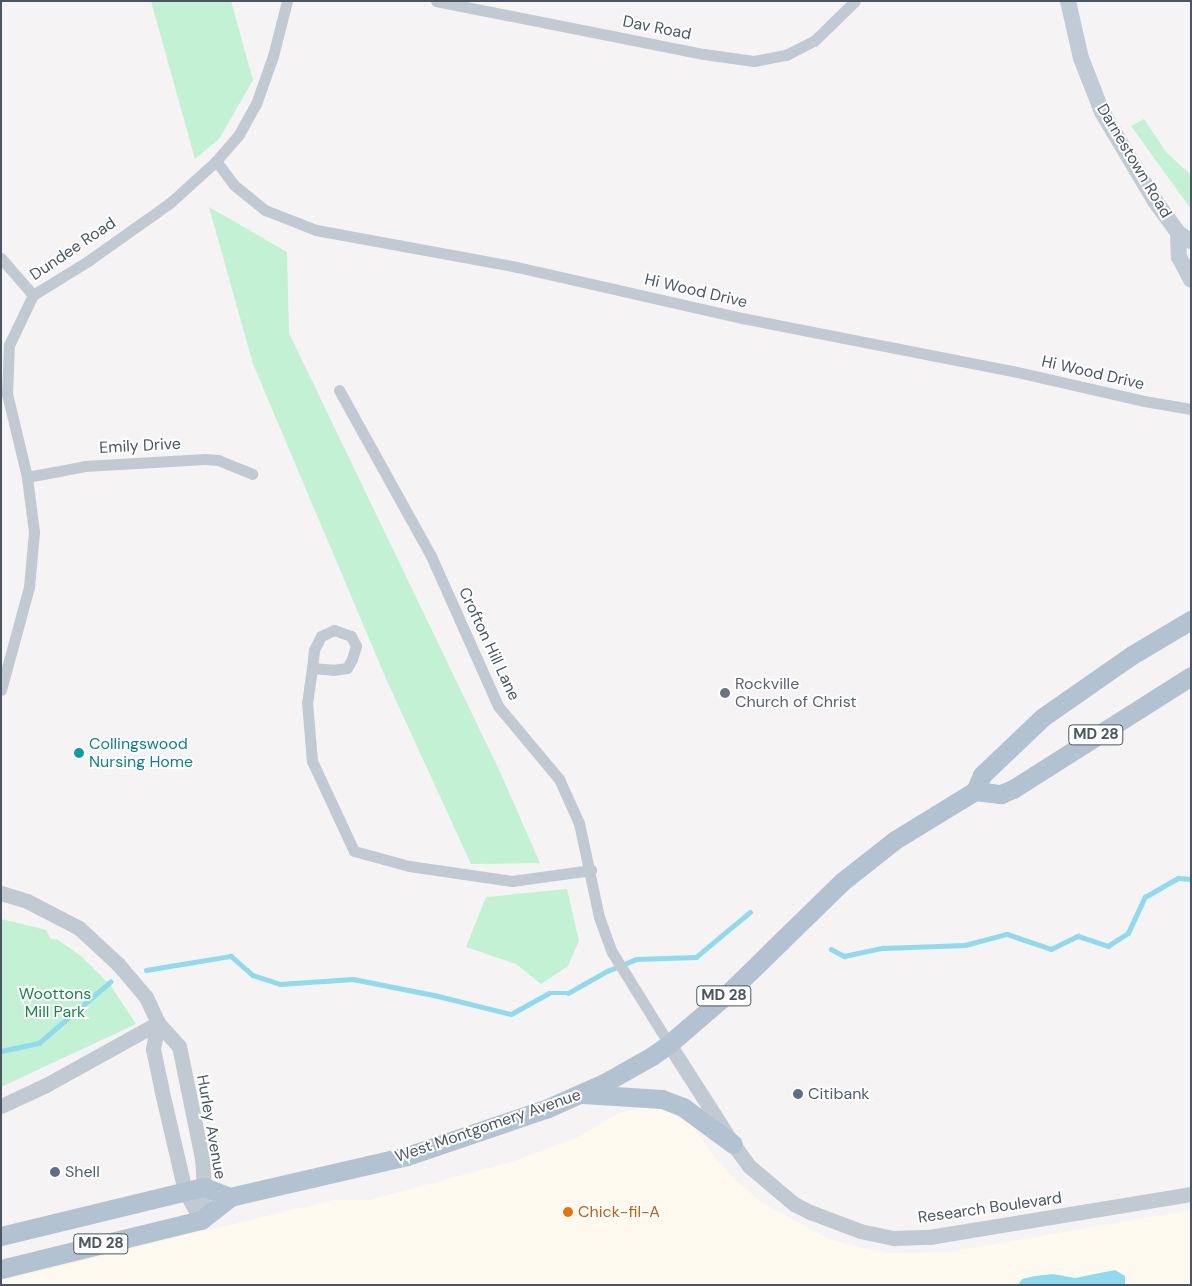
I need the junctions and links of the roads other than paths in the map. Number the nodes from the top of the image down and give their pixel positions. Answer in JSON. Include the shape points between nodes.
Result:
{"nodes":[{"id":1,"x":287,"y":1,"type":"edge"},
{"id":2,"x":436,"y":1,"type":"edge"},
{"id":3,"x":855,"y":1,"type":"edge"},
{"id":4,"x":1068,"y":1,"type":"edge"},
{"id":5,"x":216,"y":161,"type":"junction"},
{"id":6,"x":1185,"y":237,"type":"edge"},
{"id":7,"x":1,"y":258,"type":"edge"},
{"id":8,"x":1191,"y":280,"type":"edge"},
{"id":9,"x":33,"y":295,"type":"junction"},
{"id":10,"x":339,"y":390,"type":"dead end"},
{"id":11,"x":1191,"y":409,"type":"edge"},
{"id":12,"x":252,"y":474,"type":"dead end"},
{"id":13,"x":27,"y":476,"type":"junction"},
{"id":14,"x":1191,"y":620,"type":"edge"},
{"id":15,"x":1191,"y":664,"type":"edge"},
{"id":16,"x":312,"y":668,"type":"dead end"},
{"id":17,"x":1191,"y":676,"type":"edge"},
{"id":18,"x":1,"y":690,"type":"edge"},
{"id":19,"x":1157,"y":697,"type":"junction"},
{"id":20,"x":975,"y":791,"type":"junction"},
{"id":21,"x":591,"y":870,"type":"junction"},
{"id":22,"x":1,"y":894,"type":"edge"},
{"id":23,"x":158,"y":1023,"type":"junction"},
{"id":24,"x":669,"y":1044,"type":"junction"},
{"id":25,"x":582,"y":1094,"type":"junction"},
{"id":26,"x":1,"y":1106,"type":"edge"},
{"id":27,"x":732,"y":1144,"type":"junction"},
{"id":28,"x":204,"y":1187,"type":"junction"},
{"id":29,"x":185,"y":1191,"type":"junction"},
{"id":30,"x":1191,"y":1194,"type":"edge"},
{"id":31,"x":230,"y":1198,"type":"junction"},
{"id":32,"x":201,"y":1220,"type":"junction"},
{"id":33,"x":1,"y":1236,"type":"edge"},
{"id":34,"x":1,"y":1269,"type":"edge"}],
"edges":[{"from":1,"to":5,"type":"street","name":"Dundee Road","via":[[256,104],[238,136]]},
{"from":2,"to":3,"type":"street","name":"Dav Road","via":[[754,61],[786,55],[814,41]]},
{"from":4,"to":6,"type":"main road","name":"Darnestown Road","via":[[1081,58],[1102,112],[1155,201]]},
{"from":5,"to":9,"type":"street","name":"Dundee Road","via":[[170,202],[88,261]]},
{"from":5,"to":11,"type":"street","name":"Hi Wood Drive","via":[[234,185],[265,210],[316,230],[517,268],[742,318]]},
{"from":6,"to":8,"type":"main road","name":"Darnestown Road","via":[[1179,257]]},
{"from":7,"to":9,"type":"street"},
{"from":9,"to":13,"type":"street","name":"Dundee Road","via":[[9,345],[7,394]]},
{"from":10,"to":21,"type":"street","name":"Crofton Hill Lane","via":[[430,556],[498,706],[559,779],[579,823]]},
{"from":12,"to":13,"type":"street","name":"Emily Drive","via":[[218,460],[205,459],[85,466]]},
{"from":13,"to":18,"type":"street","name":"Dundee Road","via":[[34,532],[29,587]]},
{"from":14,"to":20,"type":"main road","name":"West Montgomery Avenue","number":"MD 28","via":[[1132,655],[1043,717],[982,775]]},
{"from":15,"to":19,"type":"main road"},
{"from":16,"to":21,"type":"street","via":[[306,702],[312,761],[354,851],[409,866],[512,881]]},
{"from":17,"to":19,"type":"main road","number":"MD 28"},
{"from":19,"to":20,"type":"main road","number":"MD 28","via":[[1013,789],[1001,794]]},
{"from":20,"to":24,"type":"main road","name":"West Montgomery Avenue","number":"MD 28","via":[[895,840],[843,881],[726,995]]},
{"from":21,"to":24,"type":"street","name":"Crofton Hill Lane","via":[[599,917],[612,952]]},
{"from":22,"to":23,"type":"street","name":"Hurley Avenue","via":[[27,901],[79,928],[118,964],[146,997]]},
{"from":23,"to":26,"type":"street"},
{"from":23,"to":28,"type":"street","name":"Hurley Avenue","via":[[179,1046],[202,1158]]},
{"from":23,"to":29,"type":"street","via":[[154,1049]]},
{"from":24,"to":25,"type":"main road","name":"West Montgomery Avenue","number":"MD 28"},
{"from":24,"to":27,"type":"street","name":"Research Boulevard"},
{"from":25,"to":27,"type":"main road","via":[[662,1098],[683,1107]]},
{"from":25,"to":31,"type":"main road","name":"West Montgomery Avenue","number":"MD 28","via":[[407,1156]]},
{"from":27,"to":30,"type":"street","name":"Research Boulevard","via":[[749,1166],[794,1204],[860,1231],[894,1238],[929,1237]]},
{"from":28,"to":29,"type":"main road","number":"MD 28"},
{"from":28,"to":31,"type":"main road"},
{"from":28,"to":32,"type":"street","name":"Hurley Avenue"},
{"from":29,"to":32,"type":"street"},
{"from":29,"to":33,"type":"main road","number":"MD 28"},
{"from":31,"to":32,"type":"main road","name":"West Montgomery Avenue","number":"MD 28"},
{"from":32,"to":34,"type":"main road","name":"West Montgomery Avenue","number":"MD 28"}]}
